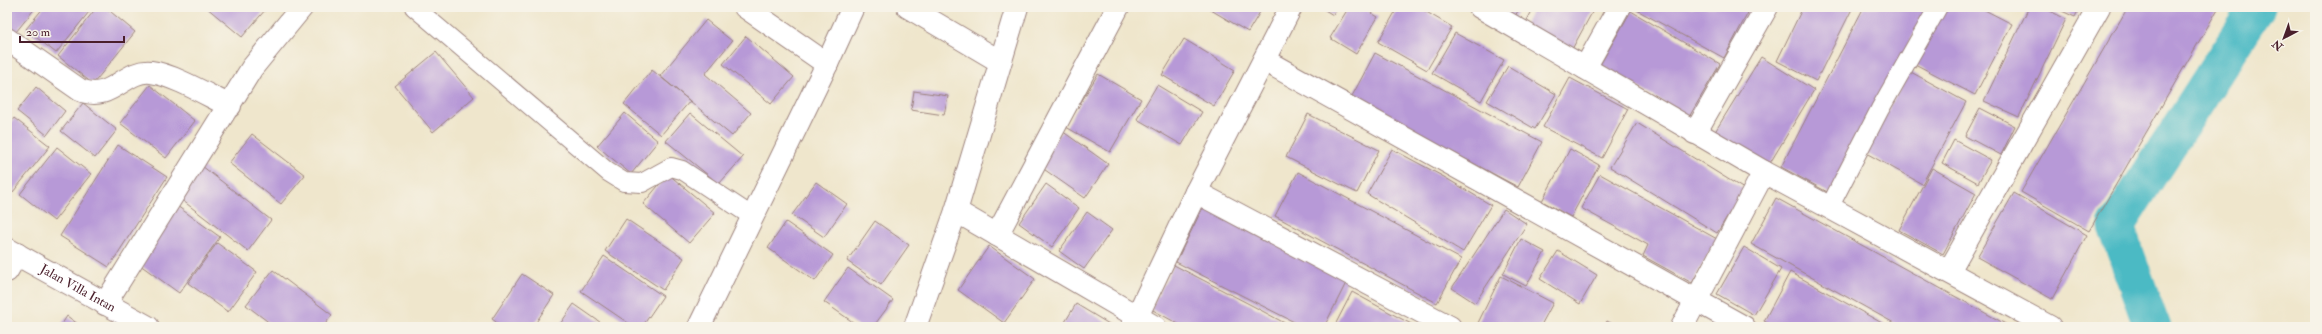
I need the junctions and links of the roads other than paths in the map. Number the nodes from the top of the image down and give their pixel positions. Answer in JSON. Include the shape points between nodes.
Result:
{"nodes":[{"id":1,"x":302,"y":7,"type":"edge"},
{"id":2,"x":414,"y":7,"type":"edge"},
{"id":3,"x":745,"y":7,"type":"edge"},
{"id":4,"x":853,"y":7,"type":"edge"},
{"id":5,"x":908,"y":7,"type":"edge"},
{"id":6,"x":1017,"y":7,"type":"edge"},
{"id":7,"x":1118,"y":7,"type":"edge"},
{"id":8,"x":1291,"y":7,"type":"edge"},
{"id":9,"x":1480,"y":7,"type":"edge"},
{"id":10,"x":1619,"y":7,"type":"edge"},
{"id":11,"x":1767,"y":7,"type":"edge"},
{"id":12,"x":1938,"y":7,"type":"edge"},
{"id":13,"x":2098,"y":7,"type":"edge"},
{"id":14,"x":7,"y":40,"type":"edge"},
{"id":15,"x":1264,"y":60,"type":"junction"},
{"id":16,"x":999,"y":61,"type":"junction"},
{"id":17,"x":827,"y":64,"type":"junction"},
{"id":18,"x":1585,"y":68,"type":"junction"},
{"id":19,"x":230,"y":106,"type":"junction"},
{"id":20,"x":1695,"y":133,"type":"junction"},
{"id":21,"x":1764,"y":172,"type":"junction"},
{"id":22,"x":1196,"y":192,"type":"junction"},
{"id":23,"x":1830,"y":206,"type":"junction"},
{"id":24,"x":956,"y":211,"type":"junction"},
{"id":25,"x":753,"y":217,"type":"junction"},
{"id":26,"x":997,"y":235,"type":"junction"},
{"id":27,"x":10,"y":258,"type":"edge"},
{"id":28,"x":1949,"y":271,"type":"junction"},
{"id":29,"x":1695,"y":302,"type":"junction"},
{"id":30,"x":106,"y":304,"type":"junction"},
{"id":31,"x":1142,"y":324,"type":"edge"},
{"id":32,"x":148,"y":327,"type":"edge"},
{"id":33,"x":699,"y":327,"type":"edge"},
{"id":34,"x":915,"y":327,"type":"edge"},
{"id":35,"x":1450,"y":327,"type":"edge"},
{"id":36,"x":1682,"y":327,"type":"edge"},
{"id":37,"x":1744,"y":327,"type":"edge"},
{"id":38,"x":2050,"y":327,"type":"edge"}],
"edges":[{"from":1,"to":19,"type":"street","via":[[252,68]]},
{"from":2,"to":25,"type":"lane","via":[[608,172],[624,182],[642,183],[671,167],[682,170]]},
{"from":3,"to":17,"type":"street"},
{"from":4,"to":17,"type":"street"},
{"from":5,"to":16,"type":"street"},
{"from":6,"to":16,"type":"street"},
{"from":7,"to":26,"type":"street"},
{"from":8,"to":15,"type":"street"},
{"from":9,"to":18,"type":"street"},
{"from":10,"to":18,"type":"street"},
{"from":11,"to":20,"type":"street"},
{"from":12,"to":23,"type":"lane","via":[[1880,109]]},
{"from":13,"to":28,"type":"street"},
{"from":14,"to":19,"type":"street","via":[[80,90],[91,94],[103,93],[134,77],[151,72],[168,77]]},
{"from":15,"to":22,"type":"street"},
{"from":15,"to":29,"type":"street"},
{"from":16,"to":24,"type":"street"},
{"from":17,"to":25,"type":"street"},
{"from":18,"to":20,"type":"street"},
{"from":19,"to":30,"type":"street"},
{"from":20,"to":21,"type":"street"},
{"from":21,"to":23,"type":"street"},
{"from":21,"to":29,"type":"street"},
{"from":22,"to":31,"type":"street"},
{"from":22,"to":35,"type":"street"},
{"from":23,"to":28,"type":"street"},
{"from":24,"to":26,"type":"street"},
{"from":24,"to":34,"type":"street"},
{"from":25,"to":33,"type":"street"},
{"from":26,"to":31,"type":"street"},
{"from":27,"to":30,"type":"street","name":"Jalan Villa Intan"},
{"from":28,"to":38,"type":"street"},
{"from":29,"to":36,"type":"street"},
{"from":29,"to":37,"type":"street"},
{"from":30,"to":32,"type":"street","name":"Jalan Villa Intan"}]}
